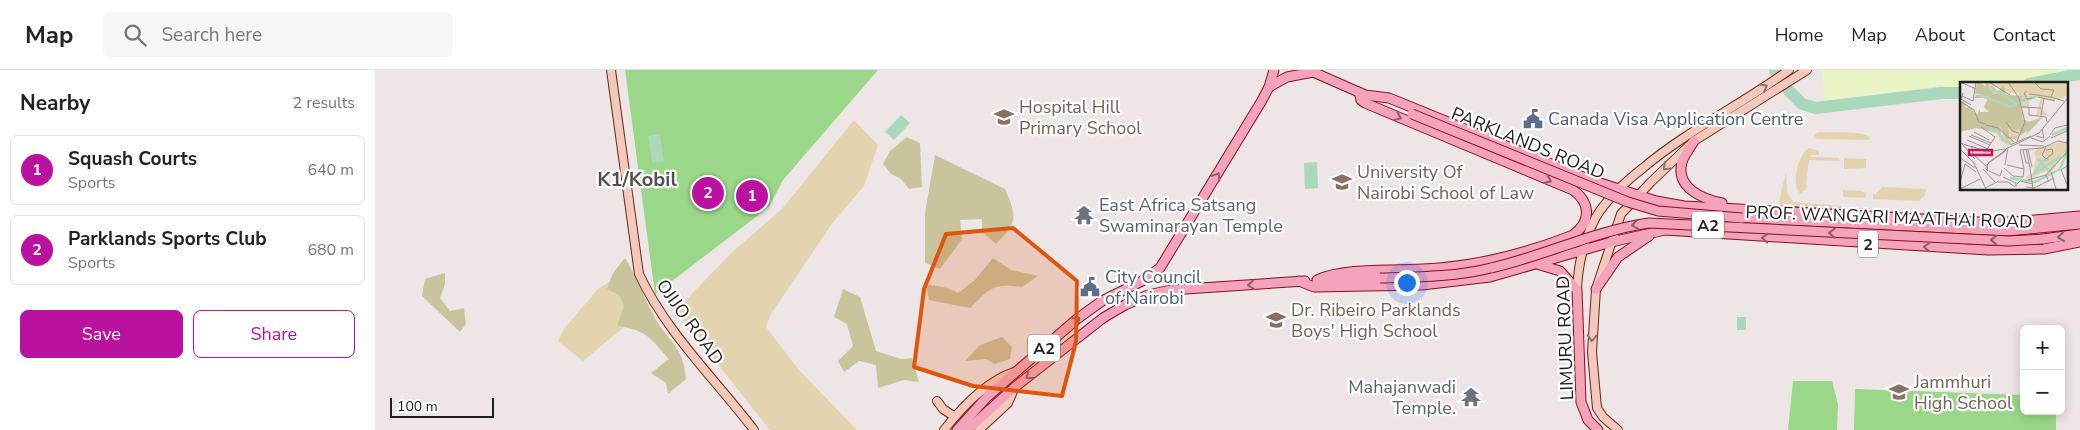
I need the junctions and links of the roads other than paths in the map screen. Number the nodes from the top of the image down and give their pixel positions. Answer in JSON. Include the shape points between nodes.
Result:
{"nodes":[{"id":1,"x":611,"y":70,"type":"edge"},
{"id":2,"x":1274,"y":70,"type":"edge"},
{"id":3,"x":1789,"y":70,"type":"edge"},
{"id":4,"x":1807,"y":70,"type":"edge"},
{"id":5,"x":1311,"y":71,"type":"edge"},
{"id":6,"x":1269,"y":87,"type":"junction"},
{"id":7,"x":1362,"y":93,"type":"junction"},
{"id":8,"x":1694,"y":142,"type":"junction"},
{"id":9,"x":1617,"y":189,"type":"junction"},
{"id":10,"x":1637,"y":196,"type":"junction"},
{"id":11,"x":1751,"y":210,"type":"junction"},
{"id":12,"x":2080,"y":216,"type":"edge"},
{"id":13,"x":1742,"y":218,"type":"joint"},
{"id":14,"x":2080,"y":224,"type":"edge"},
{"id":15,"x":1656,"y":232,"type":"junction"},
{"id":16,"x":2044,"y":234,"type":"junction"},
{"id":17,"x":2080,"y":234,"type":"edge"},
{"id":18,"x":1611,"y":242,"type":"junction"},
{"id":19,"x":2080,"y":242,"type":"edge"},
{"id":20,"x":1584,"y":249,"type":"junction"},
{"id":21,"x":1535,"y":264,"type":"junction"},
{"id":22,"x":1317,"y":280,"type":"junction"},
{"id":23,"x":1299,"y":281,"type":"junction"},
{"id":24,"x":1596,"y":289,"type":"junction"},
{"id":25,"x":1577,"y":290,"type":"junction"},
{"id":26,"x":1017,"y":371,"type":"junction"},
{"id":27,"x":1015,"y":387,"type":"junction"},
{"id":28,"x":937,"y":401,"type":"dead end"},
{"id":29,"x":979,"y":412,"type":"junction"},
{"id":30,"x":955,"y":417,"type":"junction"},
{"id":31,"x":754,"y":430,"type":"edge"},
{"id":32,"x":944,"y":430,"type":"edge"},
{"id":33,"x":957,"y":430,"type":"edge"},
{"id":34,"x":967,"y":430,"type":"edge"},
{"id":35,"x":979,"y":430,"type":"edge"},
{"id":36,"x":1597,"y":430,"type":"edge"},
{"id":37,"x":1617,"y":430,"type":"edge"}],
"edges":[{"from":1,"to":31,"type":"main road","name":"OJIJO ROAD","via":[[639,274],[677,336]]},
{"from":2,"to":6,"type":"main road"},
{"from":9,"to":3,"type":"main road","name":"LIMURU ROAD","one_way":true,"via":[[1682,137]]},
{"from":4,"to":8,"type":"main road","name":"LIMURU ROAD"},
{"from":5,"to":6,"type":"main road","number":"A2","via":[[1287,77]]},
{"from":5,"to":7,"type":"main road","name":"PARKLANDS ROAD","number":"A2"},
{"from":26,"to":6,"type":"main road","name":"PROF. WANGARI MAATHAI ROAD","number":"A2","one_way":true,"via":[[1093,307],[1152,275],[1175,246]]},
{"from":7,"to":9,"type":"main road","via":[[1389,98]]},
{"from":7,"to":13,"type":"main road","name":"PARKLANDS ROAD","number":"A2","bridge":true,"via":[[1628,202],[1658,210]]},
{"from":7,"to":22,"type":"main road","one_way":true,"via":[[1361,100],[1365,104],[1573,190],[1586,204],[1586,220],[1573,234],[1504,258],[1441,268],[1339,273]]},
{"from":8,"to":10,"type":"main road","name":"LIMURU ROAD","one_way":true},
{"from":8,"to":11,"type":"main road","via":[[1681,171],[1690,189],[1703,199]]},
{"from":9,"to":10,"type":"main road"},
{"from":9,"to":20,"type":"main road","name":"LIMURU ROAD","via":[[1596,217]]},
{"from":10,"to":11,"type":"main road","via":[[1684,206]]},
{"from":10,"to":18,"type":"main road","name":"LIMURU ROAD","via":[[1621,214]]},
{"from":11,"to":12,"type":"main road","via":[[1977,222],[2021,222]]},
{"from":13,"to":16,"type":"main road","name":"PROF. WANGARI MAATHAI ROAD","number":"A2"},
{"from":14,"to":16,"type":"main road","name":"PROF. WANGARI MAATHAI ROAD","number":"A2"},
{"from":15,"to":18,"type":"main road","number":"2"},
{"from":19,"to":15,"type":"main road","number":"2","one_way":true,"via":[[2044,249],[1977,250],[1665,230]]},
{"from":15,"to":24,"type":"main road","via":[[1618,257]]},
{"from":17,"to":16,"type":"main road","name":"PROF. WANGARI MAATHAI ROAD","number":"A2","one_way":true},
{"from":16,"to":22,"type":"main road","name":"PROF. WANGARI MAATHAI ROAD","number":"A2","one_way":true,"bridge":true,"via":[[2009,241],[1649,223],[1623,227],[1490,269],[1441,276]]},
{"from":18,"to":20,"type":"main road","number":"2"},
{"from":18,"to":24,"type":"main road","name":"LIMURU ROAD"},
{"from":20,"to":21,"type":"main road","number":"2"},
{"from":20,"to":25,"type":"main road","name":"LIMURU ROAD","via":[[1578,269]]},
{"from":21,"to":23,"type":"main road","number":"2","via":[[1490,277],[1431,284],[1314,288]]},
{"from":21,"to":25,"type":"main road","via":[[1560,271]]},
{"from":22,"to":23,"type":"main road","name":"PROF. WANGARI MAATHAI ROAD","number":"A2"},
{"from":23,"to":27,"type":"main road","name":"PROF. WANGARI MAATHAI ROAD","number":"A2","one_way":true,"via":[[1171,290],[1147,295],[1103,318]]},
{"from":24,"to":37,"type":"main road","name":"LIMURU ROAD","one_way":true,"via":[[1592,352],[1595,400],[1603,417]]},
{"from":25,"to":36,"type":"main road","name":"LIMURU ROAD","via":[[1581,402],[1588,420]]},
{"from":26,"to":29,"type":"main road","name":"PROF. WANGARI MAATHAI ROAD","number":"A2"},
{"from":26,"to":30,"type":"main road","name":"PROF. WANGARI MAATHAI ROAD","via":[[994,381]]},
{"from":27,"to":29,"type":"main road","name":"PROF. WANGARI MAATHAI ROAD","number":"A2"},
{"from":27,"to":35,"type":"main road","name":"PROF. WANGARI MAATHAI ROAD","via":[[1008,403]]},
{"from":28,"to":30,"type":"main road"},
{"from":29,"to":33,"type":"main road","name":"PROF. WANGARI MAATHAI ROAD","number":"A2"},
{"from":29,"to":34,"type":"main road","name":"PROF. WANGARI MAATHAI ROAD","number":"A2"},
{"from":30,"to":32,"type":"main road","name":"PROF. WANGARI MAATHAI ROAD"}]}
